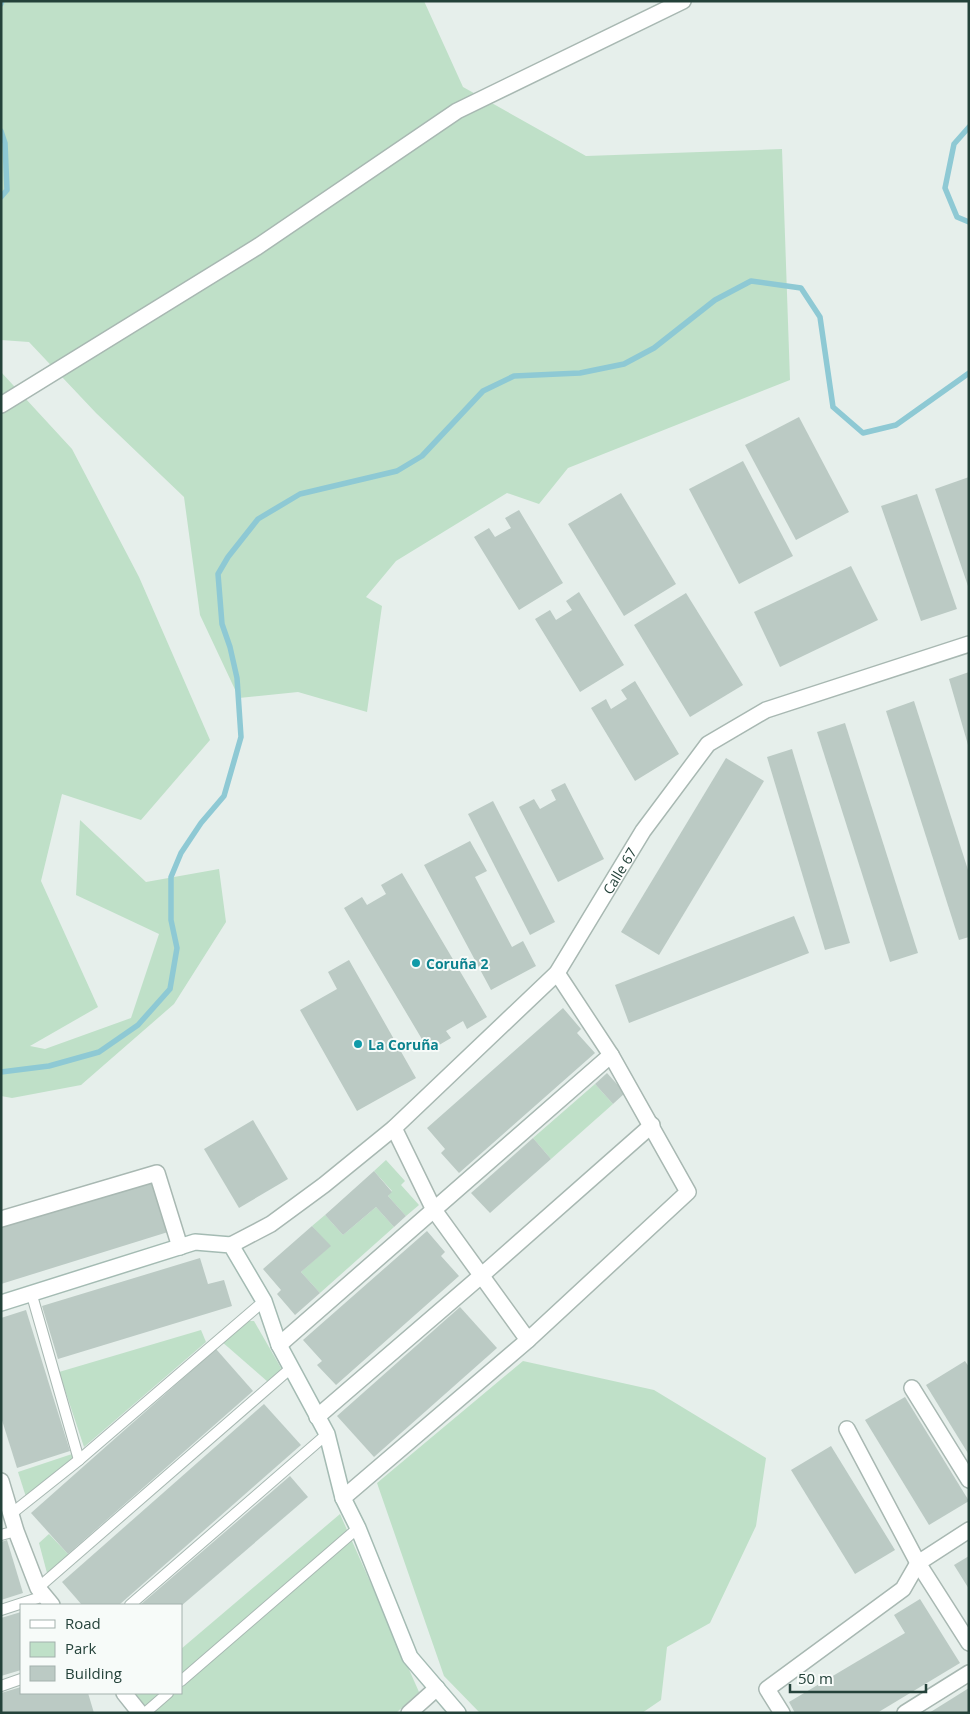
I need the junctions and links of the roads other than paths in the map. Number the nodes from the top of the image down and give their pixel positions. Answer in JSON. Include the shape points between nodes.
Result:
{"nodes":[{"id":1,"x":683,"y":1,"type":"edge"},
{"id":2,"x":1,"y":405,"type":"edge"},
{"id":3,"x":969,"y":644,"type":"edge"},
{"id":4,"x":557,"y":973,"type":"junction"},
{"id":5,"x":612,"y":1055,"type":"junction"},
{"id":6,"x":652,"y":1125,"type":"junction"},
{"id":7,"x":394,"y":1128,"type":"junction"},
{"id":8,"x":434,"y":1210,"type":"junction"},
{"id":9,"x":1,"y":1219,"type":"edge"},
{"id":10,"x":231,"y":1245,"type":"junction"},
{"id":11,"x":180,"y":1247,"type":"junction"},
{"id":12,"x":482,"y":1275,"type":"junction"},
{"id":13,"x":31,"y":1292,"type":"junction"},
{"id":14,"x":264,"y":1301,"type":"junction"},
{"id":15,"x":1,"y":1303,"type":"edge"},
{"id":16,"x":528,"y":1340,"type":"junction"},
{"id":17,"x":279,"y":1345,"type":"junction"},
{"id":18,"x":291,"y":1368,"type":"junction"},
{"id":19,"x":912,"y":1388,"type":"dead end"},
{"id":20,"x":317,"y":1416,"type":"junction"},
{"id":21,"x":847,"y":1429,"type":"dead end"},
{"id":22,"x":327,"y":1434,"type":"junction"},
{"id":23,"x":79,"y":1460,"type":"junction"},
{"id":24,"x":969,"y":1480,"type":"edge"},
{"id":25,"x":1,"y":1481,"type":"edge"},
{"id":26,"x":343,"y":1498,"type":"junction"},
{"id":27,"x":11,"y":1514,"type":"junction"},
{"id":28,"x":358,"y":1528,"type":"junction"},
{"id":29,"x":969,"y":1530,"type":"edge"},
{"id":30,"x":16,"y":1531,"type":"junction"},
{"id":31,"x":1,"y":1535,"type":"edge"},
{"id":32,"x":918,"y":1563,"type":"junction"},
{"id":33,"x":45,"y":1596,"type":"edge"},
{"id":34,"x":131,"y":1604,"type":"edge"},
{"id":35,"x":1,"y":1610,"type":"edge"},
{"id":36,"x":969,"y":1642,"type":"edge"},
{"id":37,"x":969,"y":1673,"type":"edge"},
{"id":38,"x":20,"y":1679,"type":"edge"},
{"id":39,"x":182,"y":1680,"type":"edge"},
{"id":40,"x":1,"y":1686,"type":"edge"},
{"id":41,"x":437,"y":1688,"type":"junction"},
{"id":42,"x":125,"y":1694,"type":"edge"},
{"id":43,"x":167,"y":1694,"type":"edge"},
{"id":44,"x":140,"y":1713,"type":"edge"},
{"id":45,"x":144,"y":1713,"type":"edge"},
{"id":46,"x":409,"y":1713,"type":"edge"},
{"id":47,"x":458,"y":1713,"type":"edge"},
{"id":48,"x":782,"y":1713,"type":"edge"},
{"id":49,"x":906,"y":1713,"type":"edge"}],
"edges":[{"from":1,"to":2,"type":"street","via":[[457,111],[257,247]]},
{"from":3,"to":4,"type":"street","name":"Calle 67","via":[[766,710],[708,744],[643,831]]},
{"from":4,"to":5,"type":"street"},
{"from":4,"to":7,"type":"street","name":"Calle 67"},
{"from":5,"to":6,"type":"street"},
{"from":5,"to":8,"type":"street"},
{"from":6,"to":12,"type":"street"},
{"from":6,"to":16,"type":"street","via":[[688,1192]]},
{"from":7,"to":8,"type":"street"},
{"from":7,"to":10,"type":"street","name":"Calle 67","via":[[271,1224]]},
{"from":8,"to":12,"type":"street"},
{"from":8,"to":17,"type":"street"},
{"from":9,"to":11,"type":"street","via":[[157,1173]]},
{"from":10,"to":11,"type":"street","via":[[195,1242]]},
{"from":10,"to":14,"type":"street"},
{"from":11,"to":13,"type":"street"},
{"from":12,"to":16,"type":"street"},
{"from":12,"to":20,"type":"street"},
{"from":13,"to":15,"type":"street"},
{"from":13,"to":23,"type":"lane"},
{"from":14,"to":17,"type":"street"},
{"from":14,"to":23,"type":"lane"},
{"from":16,"to":26,"type":"street"},
{"from":17,"to":18,"type":"street"},
{"from":18,"to":20,"type":"street"},
{"from":18,"to":33,"type":"lane"},
{"from":19,"to":24,"type":"street"},
{"from":20,"to":22,"type":"street"},
{"from":21,"to":32,"type":"street"},
{"from":22,"to":26,"type":"street"},
{"from":22,"to":34,"type":"lane"},
{"from":23,"to":27,"type":"lane"},
{"from":25,"to":27,"type":"street"},
{"from":26,"to":28,"type":"street"},
{"from":27,"to":30,"type":"street"},
{"from":28,"to":39,"type":"lane"},
{"from":28,"to":41,"type":"street","via":[[410,1657]]},
{"from":29,"to":32,"type":"street"},
{"from":30,"to":31,"type":"lane"},
{"from":30,"to":33,"type":"street"},
{"from":32,"to":36,"type":"street"},
{"from":32,"to":48,"type":"street","via":[[903,1589],[768,1688]]},
{"from":33,"to":35,"type":"lane"},
{"from":37,"to":49,"type":"street"},
{"from":38,"to":40,"type":"lane"},
{"from":41,"to":46,"type":"street"},
{"from":41,"to":47,"type":"street"},
{"from":42,"to":44,"type":"street"},
{"from":43,"to":45,"type":"lane"}]}
